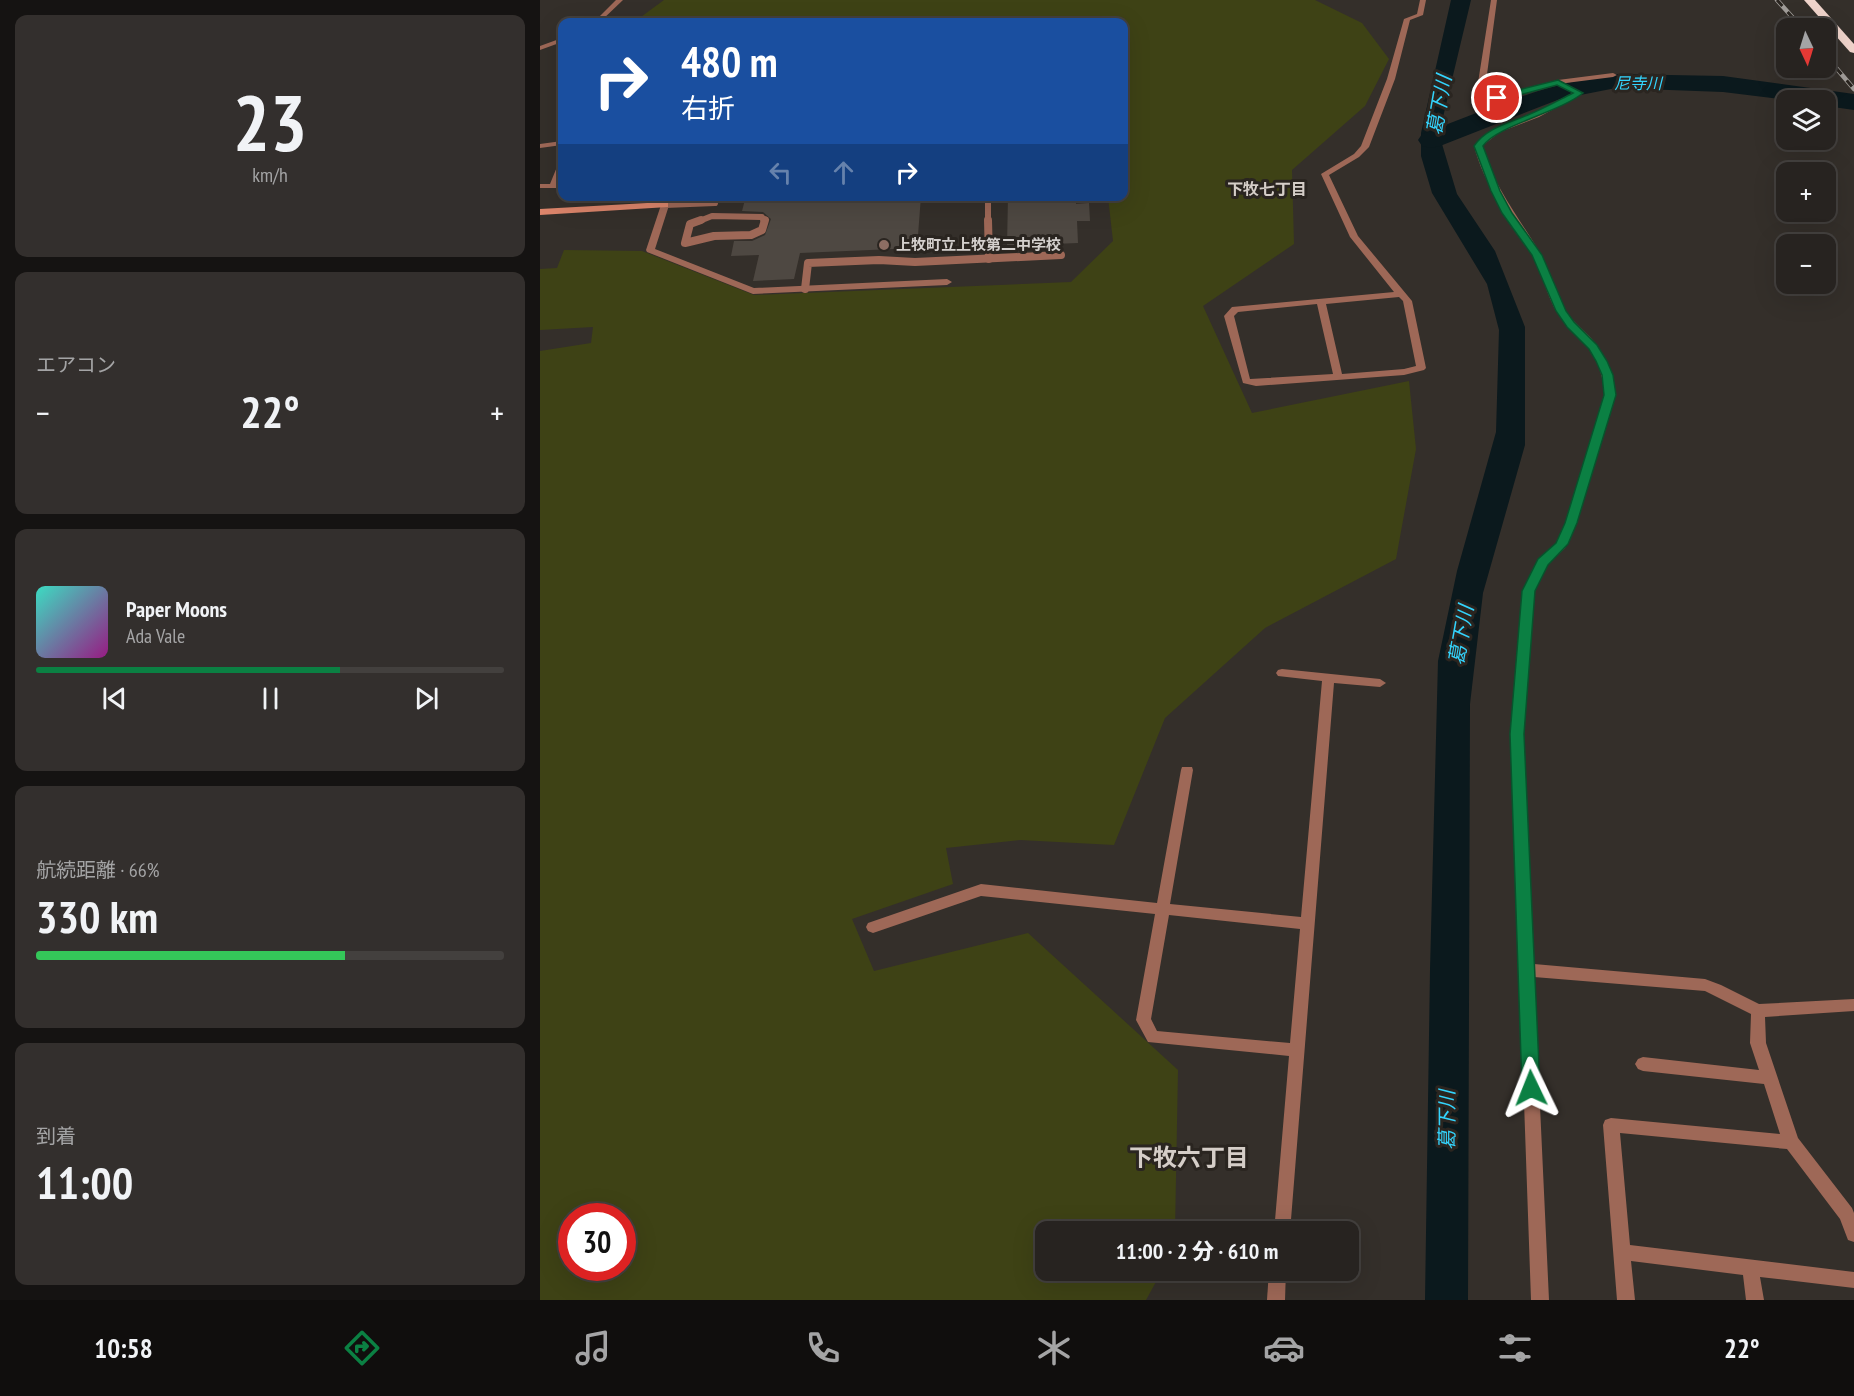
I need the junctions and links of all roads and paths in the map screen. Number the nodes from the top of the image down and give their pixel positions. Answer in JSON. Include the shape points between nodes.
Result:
{"nodes":[{"id":1,"x":620,"y":0,"type":"edge"},
{"id":2,"x":1424,"y":0,"type":"edge"},
{"id":3,"x":1494,"y":0,"type":"edge"},
{"id":4,"x":1809,"y":0,"type":"edge"},
{"id":5,"x":601,"y":18,"type":"edge"},
{"id":6,"x":558,"y":41,"type":"edge"},
{"id":7,"x":542,"y":45,"type":"edge"},
{"id":8,"x":1854,"y":50,"type":"edge"},
{"id":9,"x":1613,"y":75,"type":"dead end"},
{"id":10,"x":1558,"y":82,"type":"junction"},
{"id":11,"x":558,"y":143,"type":"edge"},
{"id":12,"x":540,"y":146,"type":"edge"},
{"id":13,"x":558,"y":174,"type":"edge"},
{"id":14,"x":540,"y":186,"type":"edge"},
{"id":15,"x":666,"y":201,"type":"edge"},
{"id":16,"x":689,"y":201,"type":"edge"},
{"id":17,"x":709,"y":201,"type":"edge"},
{"id":18,"x":716,"y":201,"type":"edge"},
{"id":19,"x":988,"y":201,"type":"edge"},
{"id":20,"x":688,"y":204,"type":"junction"},
{"id":21,"x":540,"y":212,"type":"edge"},
{"id":22,"x":712,"y":216,"type":"junction"},
{"id":23,"x":1061,"y":255,"type":"dead end"},
{"id":24,"x":989,"y":259,"type":"junction"},
{"id":25,"x":947,"y":282,"type":"dead end"},
{"id":26,"x":805,"y":289,"type":"junction"},
{"id":27,"x":1401,"y":294,"type":"junction"},
{"id":28,"x":1321,"y":301,"type":"junction"},
{"id":29,"x":1338,"y":377,"type":"junction"},
{"id":30,"x":1282,"y":673,"type":"dead end"},
{"id":31,"x":1328,"y":678,"type":"junction"},
{"id":32,"x":1380,"y":683,"type":"dead end"},
{"id":33,"x":1186,"y":770,"type":"dead end"},
{"id":34,"x":1163,"y":909,"type":"junction"},
{"id":35,"x":1308,"y":924,"type":"junction"},
{"id":36,"x":873,"y":927,"type":"dead end"},
{"id":37,"x":1526,"y":970,"type":"junction"},
{"id":38,"x":1854,"y":1005,"type":"edge"},
{"id":39,"x":1758,"y":1011,"type":"junction"},
{"id":40,"x":1297,"y":1050,"type":"junction"},
{"id":41,"x":1642,"y":1064,"type":"dead end"},
{"id":42,"x":1768,"y":1078,"type":"junction"},
{"id":43,"x":1791,"y":1142,"type":"junction"},
{"id":44,"x":1283,"y":1221,"type":"edge"},
{"id":45,"x":1854,"y":1234,"type":"edge"},
{"id":46,"x":1621,"y":1252,"type":"junction"},
{"id":47,"x":1750,"y":1267,"type":"junction"},
{"id":48,"x":1854,"y":1280,"type":"edge"},
{"id":49,"x":1277,"y":1281,"type":"edge"},
{"id":50,"x":1276,"y":1300,"type":"edge"},
{"id":51,"x":1540,"y":1300,"type":"edge"},
{"id":52,"x":1626,"y":1300,"type":"edge"},
{"id":53,"x":1755,"y":1300,"type":"edge"}],
"edges":[{"from":1,"to":5,"type":"street"},
{"from":2,"to":27,"type":"street","via":[[1420,15],[1407,19],[1391,80],[1365,147],[1358,156],[1325,174],[1354,237]]},
{"from":3,"to":10,"type":"street","via":[[1481,89],[1484,96],[1497,98]]},
{"from":4,"to":8,"type":"highway"},
{"from":6,"to":7,"type":"street"},
{"from":9,"to":10,"type":"street"},
{"from":10,"to":37,"type":"street","via":[[1579,93],[1493,132],[1478,146],[1507,213],[1537,255],[1561,311],[1602,361],[1610,395],[1571,523],[1561,544],[1543,562],[1529,591],[1517,734]]},
{"from":11,"to":12,"type":"street"},
{"from":13,"to":14,"type":"street","via":[[553,186]]},
{"from":15,"to":20,"type":"lane"},
{"from":15,"to":21,"type":"street"},
{"from":15,"to":26,"type":"street","via":[[650,250],[753,291]]},
{"from":16,"to":20,"type":"lane"},
{"from":17,"to":20,"type":"lane"},
{"from":18,"to":22,"type":"lane"},
{"from":19,"to":24,"type":"lane"},
{"from":22,"to":22,"type":"lane","via":[[690,224],[685,243],[698,243],[714,236],[753,235],[762,230],[765,219]]},
{"from":23,"to":24,"type":"lane"},
{"from":24,"to":26,"type":"lane","via":[[808,263]]},
{"from":25,"to":26,"type":"street"},
{"from":27,"to":28,"type":"street"},
{"from":27,"to":29,"type":"street","via":[[1407,301],[1421,368]]},
{"from":28,"to":29,"type":"street"},
{"from":28,"to":29,"type":"street","via":[[1235,309],[1229,316],[1246,381]]},
{"from":30,"to":31,"type":"street"},
{"from":31,"to":32,"type":"street"},
{"from":31,"to":35,"type":"street"},
{"from":33,"to":34,"type":"street"},
{"from":34,"to":35,"type":"street"},
{"from":34,"to":36,"type":"street","via":[[981,890]]},
{"from":34,"to":40,"type":"street","via":[[1143,1020],[1153,1036]]},
{"from":35,"to":40,"type":"street"},
{"from":37,"to":39,"type":"street","via":[[1704,985]]},
{"from":37,"to":51,"type":"street"},
{"from":38,"to":39,"type":"street"},
{"from":39,"to":42,"type":"street","via":[[1758,1043]]},
{"from":40,"to":44,"type":"street"},
{"from":41,"to":42,"type":"street"},
{"from":42,"to":43,"type":"street"},
{"from":43,"to":45,"type":"street","via":[[1846,1214]]},
{"from":43,"to":46,"type":"street","via":[[1611,1125]]},
{"from":46,"to":47,"type":"street"},
{"from":46,"to":52,"type":"street"},
{"from":47,"to":48,"type":"street"},
{"from":47,"to":53,"type":"street"},
{"from":49,"to":50,"type":"street"}]}
